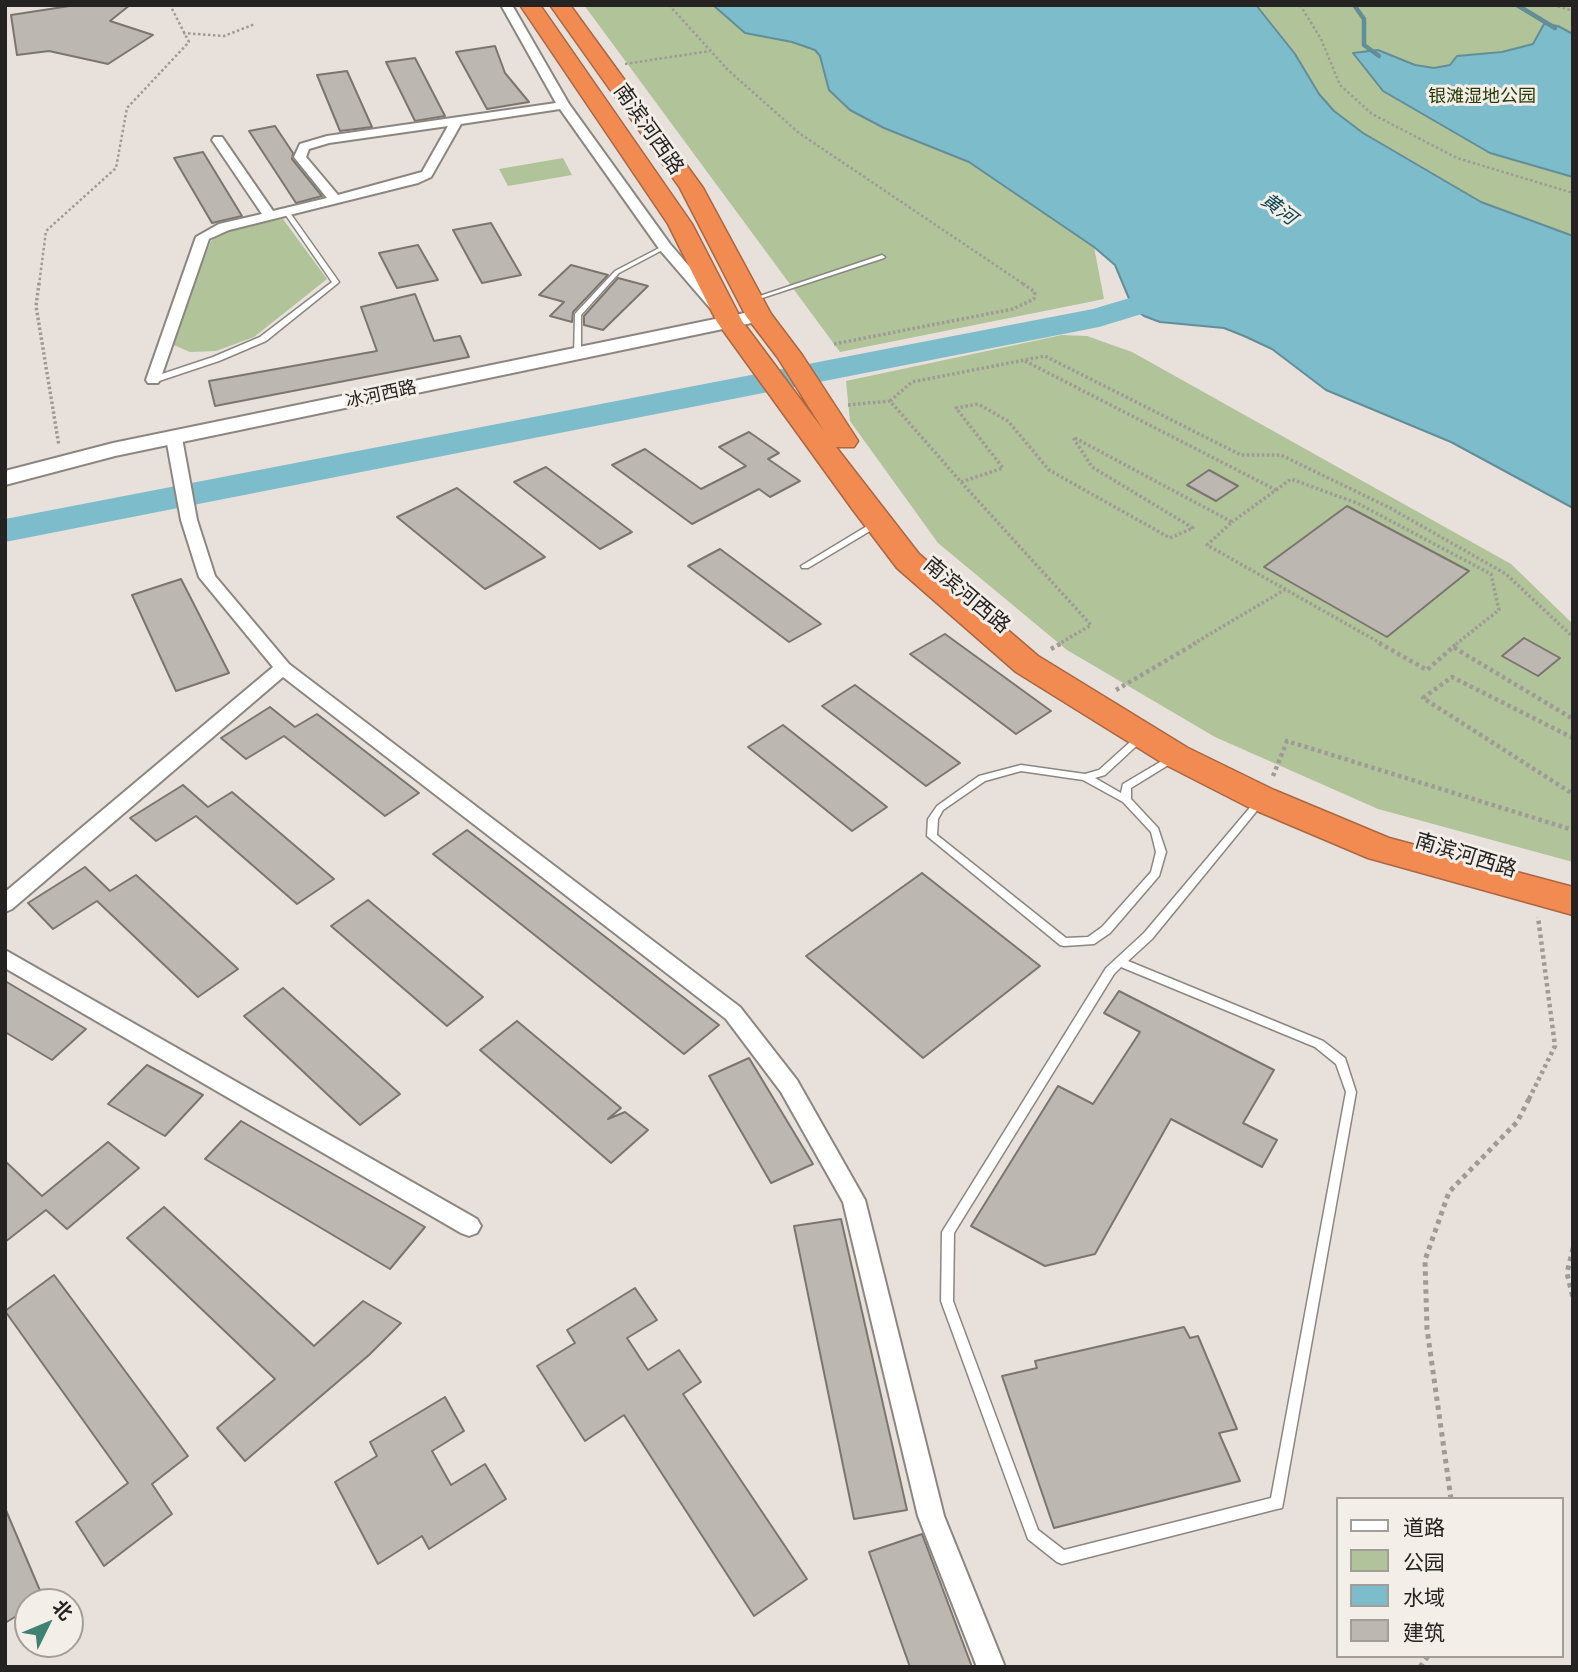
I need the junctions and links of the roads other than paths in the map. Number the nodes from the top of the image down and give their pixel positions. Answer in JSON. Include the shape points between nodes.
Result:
{"nodes":[{"id":1,"x":506,"y":5,"type":"edge"},
{"id":2,"x":530,"y":5,"type":"edge"},
{"id":3,"x":560,"y":5,"type":"edge"},
{"id":4,"x":563,"y":105,"type":"junction"},
{"id":5,"x":458,"y":119,"type":"junction"},
{"id":6,"x":218,"y":140,"type":"dead end"},
{"id":7,"x":335,"y":199,"type":"junction"},
{"id":8,"x":286,"y":212,"type":"junction"},
{"id":9,"x":270,"y":216,"type":"junction"},
{"id":10,"x":665,"y":247,"type":"junction"},
{"id":11,"x":882,"y":257,"type":"dead end"},
{"id":12,"x":755,"y":308,"type":"junction"},
{"id":13,"x":730,"y":322,"type":"junction"},
{"id":14,"x":577,"y":354,"type":"junction"},
{"id":15,"x":153,"y":380,"type":"joint"},
{"id":16,"x":805,"y":395,"type":"junction"},
{"id":17,"x":174,"y":438,"type":"junction"},
{"id":18,"x":180,"y":474,"type":"joint"},
{"id":19,"x":5,"y":478,"type":"edge"},
{"id":20,"x":877,"y":523,"type":"junction"},
{"id":21,"x":805,"y":566,"type":"dead end"},
{"id":22,"x":283,"y":668,"type":"junction"},
{"id":23,"x":1143,"y":736,"type":"junction"},
{"id":24,"x":1176,"y":756,"type":"junction"},
{"id":25,"x":1085,"y":777,"type":"junction"},
{"id":26,"x":1266,"y":791,"type":"junction"},
{"id":27,"x":1126,"y":800,"type":"junction"},
{"id":28,"x":1573,"y":885,"type":"edge"},
{"id":29,"x":1573,"y":901,"type":"edge"},
{"id":30,"x":5,"y":904,"type":"edge"},
{"id":31,"x":5,"y":958,"type":"edge"},
{"id":32,"x":1120,"y":962,"type":"junction"},
{"id":33,"x":469,"y":1226,"type":"dead end"},
{"id":34,"x":991,"y":1667,"type":"edge"}],
"edges":[{"from":1,"to":4,"type":"street","name":"南滨河西路"},
{"from":2,"to":13,"type":"highway","name":"南滨河西路","via":[[680,224]]},
{"from":3,"to":12,"type":"highway","name":"南滨河西路","via":[[691,188]]},
{"from":4,"to":5,"type":"street"},
{"from":4,"to":10,"type":"street","name":"南滨河西路"},
{"from":5,"to":7,"type":"street","via":[[427,174]]},
{"from":5,"to":7,"type":"street","via":[[304,147],[300,157]]},
{"from":6,"to":9,"type":"street"},
{"from":7,"to":8,"type":"street"},
{"from":8,"to":9,"type":"street"},
{"from":8,"to":15,"type":"lane","via":[[336,282],[263,339]]},
{"from":9,"to":15,"type":"street","via":[[203,237]]},
{"from":10,"to":13,"type":"street","name":"南滨河西路"},
{"from":10,"to":14,"type":"lane","via":[[617,272],[577,314]]},
{"from":11,"to":12,"type":"lane"},
{"from":12,"to":13,"type":"main road","name":"冰河西路"},
{"from":12,"to":16,"type":"highway","name":"南滨河西路","via":[[789,355]]},
{"from":13,"to":14,"type":"main road","name":"冰河西路"},
{"from":13,"to":16,"type":"highway","name":"南滨河西路","via":[[760,362]]},
{"from":14,"to":17,"type":"main road","name":"冰河西路"},
{"from":16,"to":20,"type":"highway","name":"南滨河西路"},
{"from":16,"to":26,"type":"highway","name":"南滨河西路","via":[[921,556],[1040,656]]},
{"from":17,"to":18,"type":"street"},
{"from":17,"to":19,"type":"main road","name":"冰河西路"},
{"from":18,"to":22,"type":"street","via":[[207,578]]},
{"from":20,"to":21,"type":"lane"},
{"from":20,"to":23,"type":"highway","name":"南滨河西路","via":[[908,561],[1027,664]]},
{"from":22,"to":30,"type":"street"},
{"from":22,"to":34,"type":"street","via":[[733,1013],[789,1086],[854,1200],[930,1516]]},
{"from":23,"to":24,"type":"highway","name":"南滨河西路"},
{"from":23,"to":25,"type":"lane","via":[[1102,773]]},
{"from":24,"to":26,"type":"highway","name":"南滨河西路"},
{"from":24,"to":27,"type":"lane","via":[[1126,786]]},
{"from":25,"to":27,"type":"lane"},
{"from":25,"to":27,"type":"lane","via":[[1021,768],[982,778],[940,808],[933,819],[932,836],[1063,942],[1090,941],[1106,930],[1156,873],[1161,852],[1155,831]]},
{"from":26,"to":28,"type":"highway","name":"南滨河西路"},
{"from":26,"to":29,"type":"highway","name":"南滨河西路","via":[[1380,849]]},
{"from":26,"to":32,"type":"lane","via":[[1148,936]]},
{"from":31,"to":33,"type":"street"},
{"from":32,"to":32,"type":"lane","via":[[1110,971],[948,1232],[947,1301],[1033,1534],[1062,1557],[1277,1503],[1351,1092],[1341,1061],[1320,1044]]}]}
